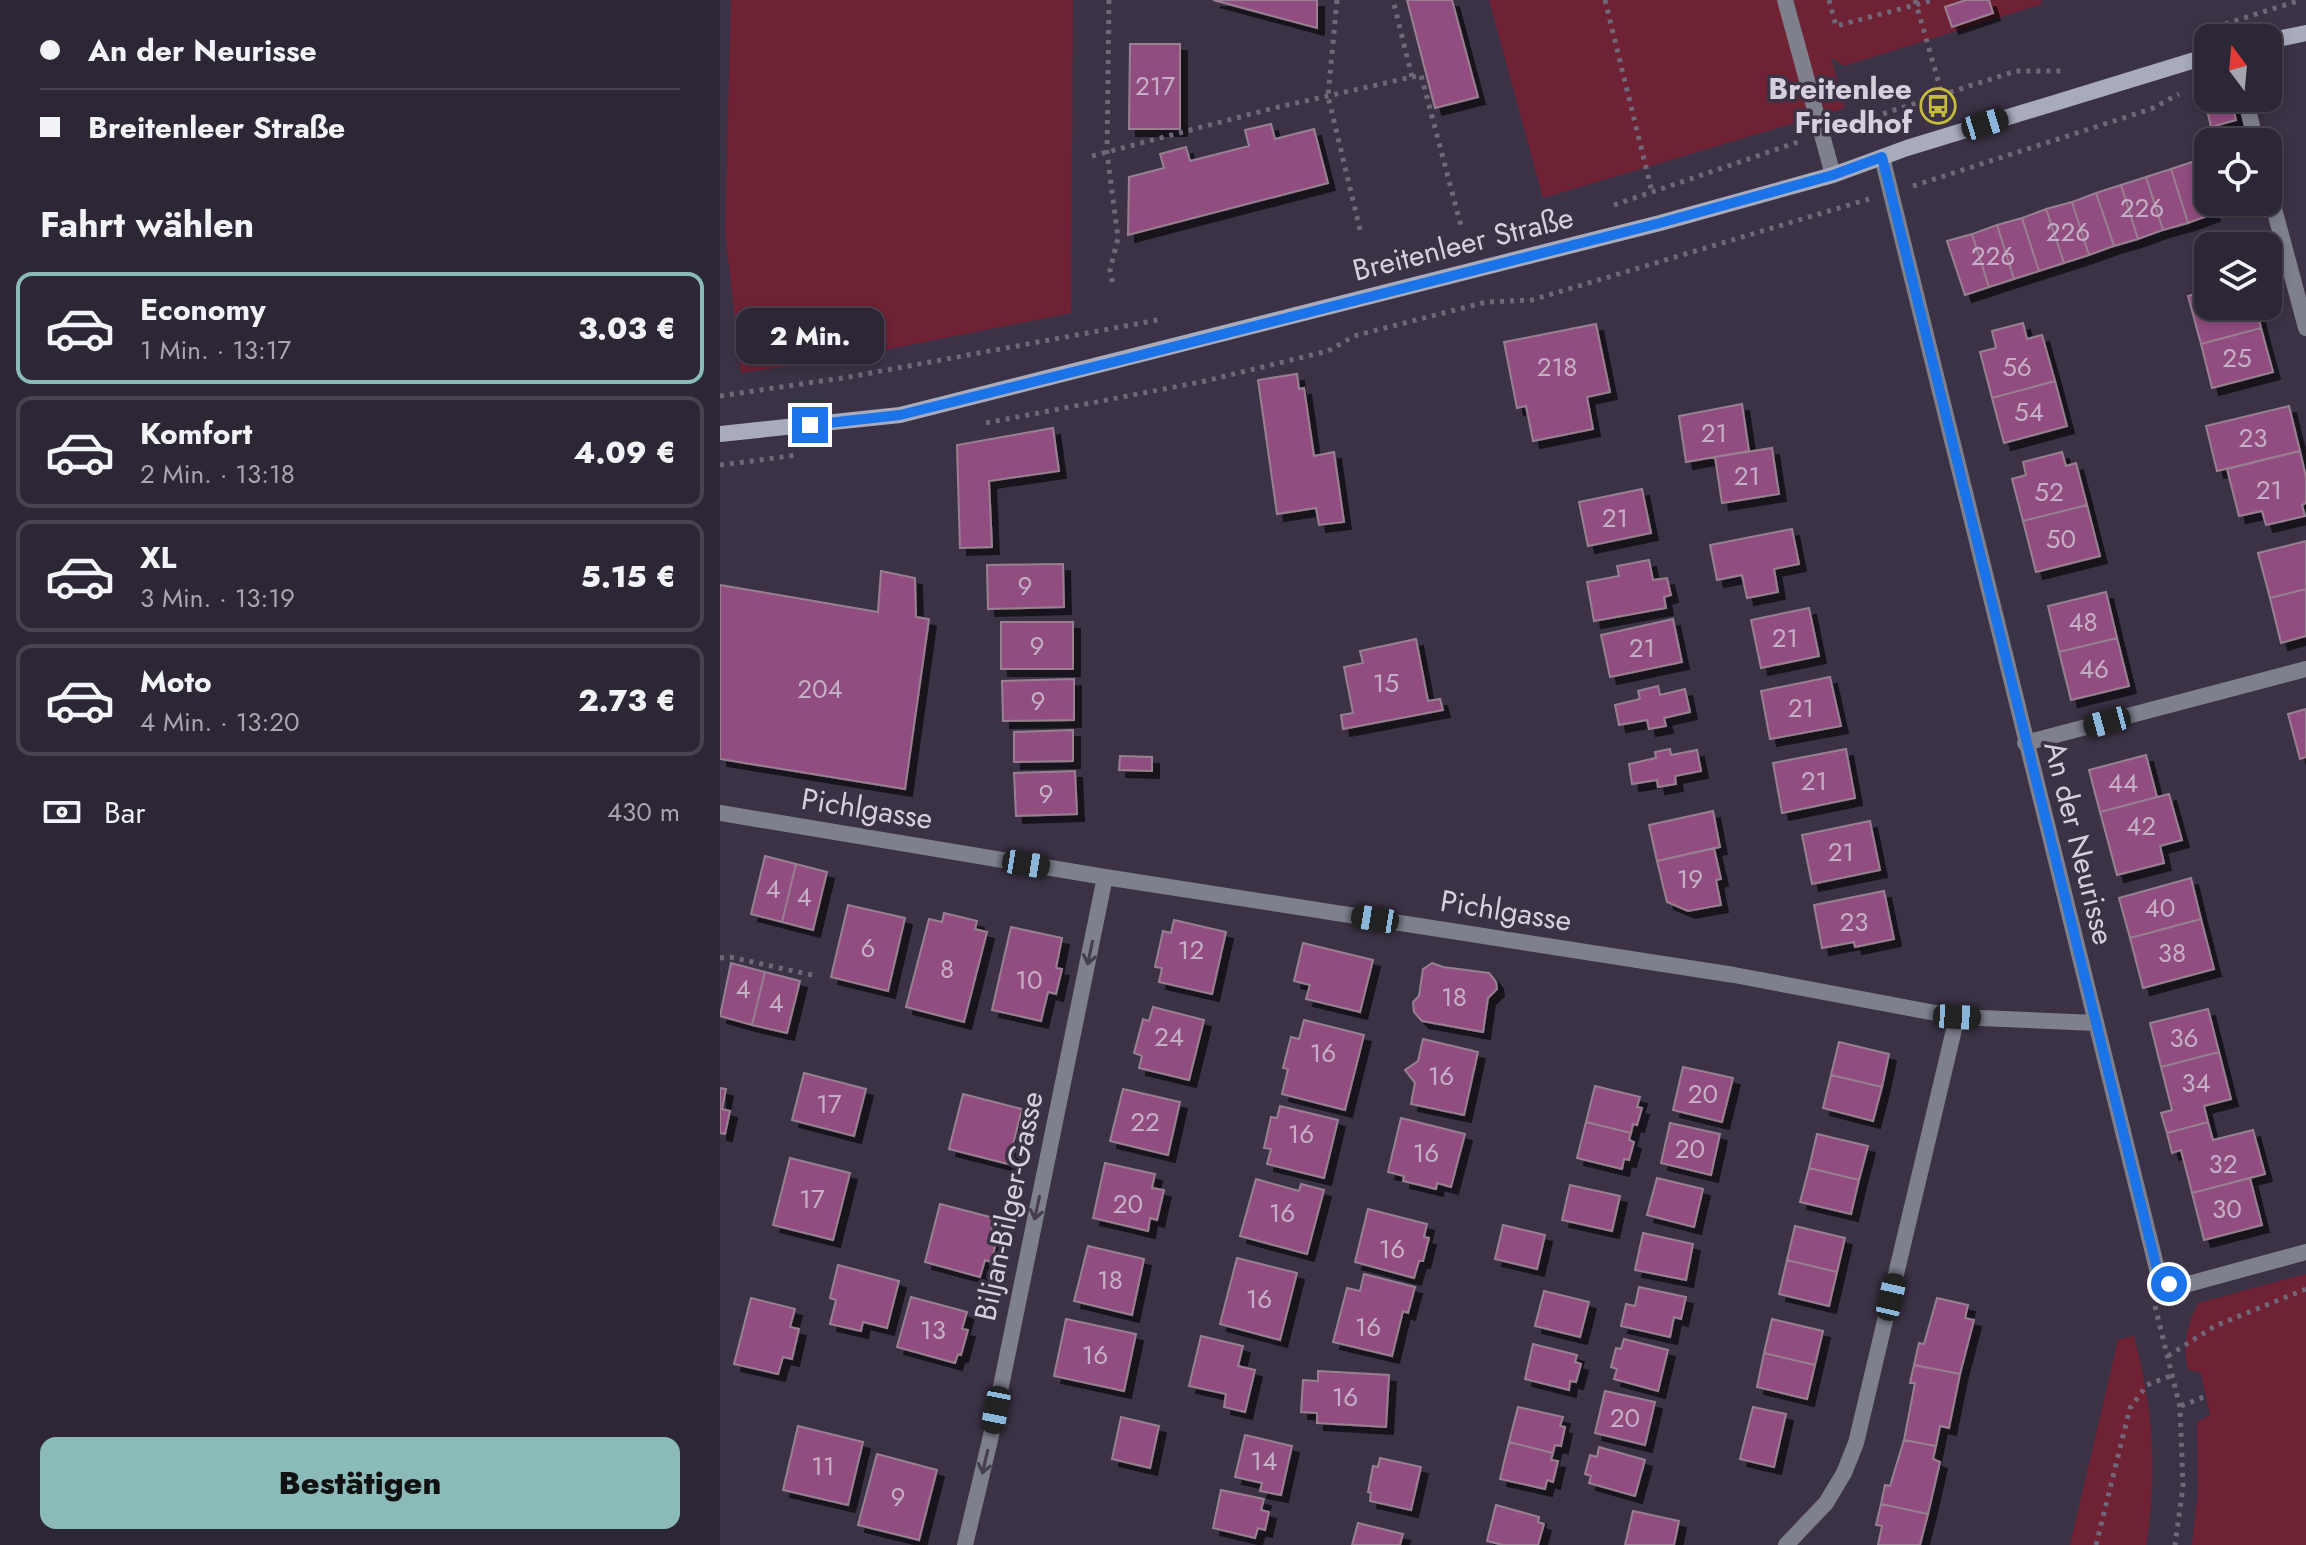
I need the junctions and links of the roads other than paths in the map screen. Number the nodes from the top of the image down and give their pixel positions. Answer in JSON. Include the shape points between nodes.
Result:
{"nodes":[{"id":1,"x":1785,"y":0,"type":"edge"},
{"id":2,"x":2306,"y":33,"type":"edge"},
{"id":3,"x":2282,"y":38,"type":"edge"},
{"id":4,"x":2194,"y":60,"type":"edge"},
{"id":5,"x":1882,"y":157,"type":"junction"},
{"id":6,"x":1833,"y":175,"type":"junction"},
{"id":7,"x":2276,"y":216,"type":"edge"},
{"id":8,"x":2306,"y":328,"type":"edge"},
{"id":9,"x":720,"y":434,"type":"edge"},
{"id":10,"x":2306,"y":669,"type":"edge"},
{"id":11,"x":2025,"y":743,"type":"junction"},
{"id":12,"x":720,"y":813,"type":"edge"},
{"id":13,"x":1105,"y":877,"type":"junction"},
{"id":14,"x":1957,"y":1017,"type":"junction"},
{"id":15,"x":2095,"y":1023,"type":"junction"},
{"id":16,"x":2306,"y":1252,"type":"edge"},
{"id":17,"x":965,"y":1545,"type":"edge"},
{"id":18,"x":1786,"y":1545,"type":"edge"}],
"edges":[{"from":1,"to":6,"type":"street"},
{"from":2,"to":3,"type":"main road"},
{"from":4,"to":5,"type":"main road","name":"Breitenleer Straße"},
{"from":5,"to":6,"type":"main road","name":"Breitenleer Straße"},
{"from":5,"to":11,"type":"street","name":"An der Neurisse"},
{"from":6,"to":9,"type":"main road","name":"Breitenleer Straße","via":[[900,415]]},
{"from":7,"to":8,"type":"street"},
{"from":10,"to":11,"type":"street"},
{"from":11,"to":15,"type":"street","name":"An der Neurisse"},
{"from":12,"to":13,"type":"street","name":"Pichlgasse"},
{"from":13,"to":14,"type":"street","name":"Pichlgasse","via":[[1734,975]]},
{"from":13,"to":17,"type":"street","name":"Biljan-Bilger-Gasse","one_way":true},
{"from":14,"to":15,"type":"street","name":"Pichlgasse"},
{"from":14,"to":18,"type":"street","via":[[1856,1443],[1826,1503]]},
{"from":15,"to":16,"type":"street","name":"An der Neurisse","via":[[2158,1273],[2169,1284],[2181,1286]]}]}
